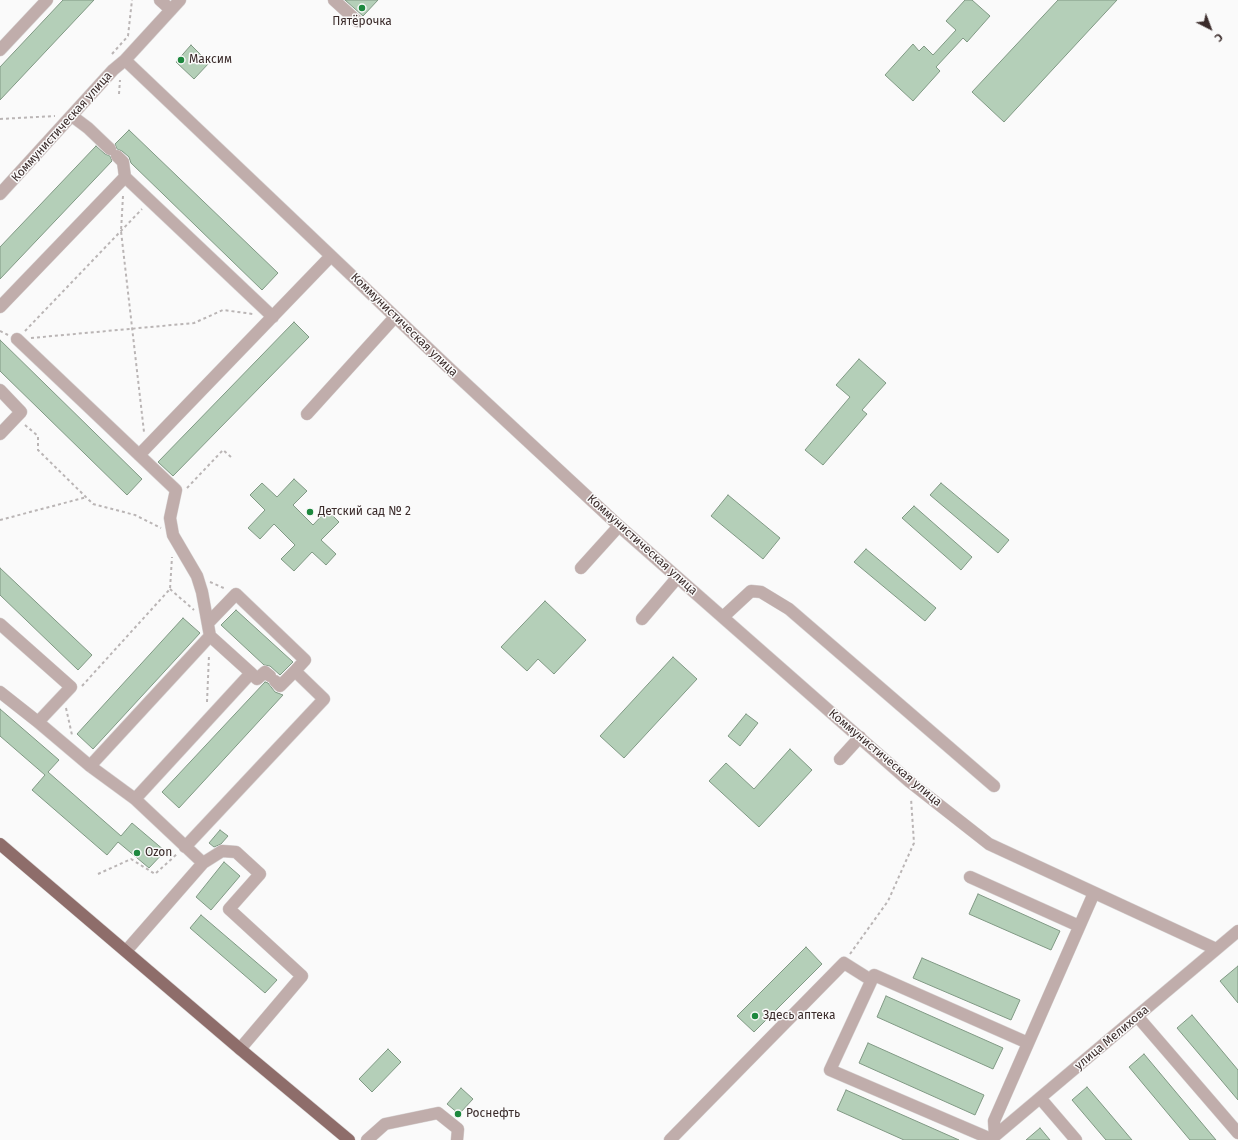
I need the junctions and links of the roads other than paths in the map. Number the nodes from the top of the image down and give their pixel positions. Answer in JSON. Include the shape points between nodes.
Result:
{"nodes":[{"id":1,"x":47,"y":0,"type":"edge"},
{"id":2,"x":160,"y":0,"type":"edge"},
{"id":3,"x":180,"y":0,"type":"edge"},
{"id":4,"x":334,"y":0,"type":"edge"},
{"id":5,"x":171,"y":10,"type":"junction"},
{"id":6,"x":356,"y":21,"type":"dead end"},
{"id":7,"x":0,"y":50,"type":"edge"},
{"id":8,"x":125,"y":60,"type":"junction"},
{"id":9,"x":72,"y":116,"type":"junction"},
{"id":10,"x":125,"y":177,"type":"junction"},
{"id":11,"x":0,"y":194,"type":"edge"},
{"id":12,"x":331,"y":256,"type":"junction"},
{"id":13,"x":0,"y":307,"type":"edge"},
{"id":14,"x":273,"y":317,"type":"junction"},
{"id":15,"x":395,"y":317,"type":"junction"},
{"id":16,"x":17,"y":339,"type":"road end"},
{"id":17,"x":0,"y":390,"type":"edge"},
{"id":18,"x":307,"y":414,"type":"dead end"},
{"id":19,"x":0,"y":434,"type":"edge"},
{"id":20,"x":142,"y":452,"type":"junction"},
{"id":21,"x":619,"y":526,"type":"junction"},
{"id":22,"x":581,"y":568,"type":"dead end"},
{"id":23,"x":678,"y":578,"type":"junction"},
{"id":24,"x":723,"y":617,"type":"junction"},
{"id":25,"x":642,"y":620,"type":"dead end"},
{"id":26,"x":208,"y":623,"type":"junction"},
{"id":27,"x":0,"y":624,"type":"edge"},
{"id":28,"x":210,"y":636,"type":"junction"},
{"id":29,"x":295,"y":671,"type":"junction"},
{"id":30,"x":251,"y":673,"type":"junction"},
{"id":31,"x":0,"y":692,"type":"edge"},
{"id":32,"x":38,"y":722,"type":"junction"},
{"id":33,"x":860,"y":737,"type":"junction"},
{"id":34,"x":840,"y":759,"type":"dead end"},
{"id":35,"x":90,"y":766,"type":"junction"},
{"id":36,"x":994,"y":786,"type":"dead end"},
{"id":37,"x":135,"y":799,"type":"junction"},
{"id":38,"x":0,"y":844,"type":"edge"},
{"id":39,"x":185,"y":847,"type":"junction"},
{"id":40,"x":203,"y":863,"type":"junction"},
{"id":41,"x":970,"y":877,"type":"dead end"},
{"id":42,"x":1094,"y":892,"type":"junction"},
{"id":43,"x":1079,"y":926,"type":"junction"},
{"id":44,"x":1236,"y":936,"type":"edge"},
{"id":45,"x":1216,"y":949,"type":"junction"},
{"id":46,"x":126,"y":951,"type":"junction"},
{"id":47,"x":872,"y":980,"type":"junction"},
{"id":48,"x":1137,"y":1016,"type":"junction"},
{"id":49,"x":1028,"y":1042,"type":"junction"},
{"id":50,"x":240,"y":1049,"type":"junction"},
{"id":51,"x":1040,"y":1098,"type":"junction"},
{"id":52,"x":1238,"y":1133,"type":"edge"},
{"id":53,"x":992,"y":1139,"type":"edge"},
{"id":54,"x":349,"y":1140,"type":"edge"},
{"id":55,"x":367,"y":1140,"type":"edge"},
{"id":56,"x":456,"y":1140,"type":"edge"},
{"id":57,"x":670,"y":1140,"type":"edge"},
{"id":58,"x":1076,"y":1140,"type":"edge"}],
"edges":[{"from":1,"to":7,"type":"street"},
{"from":2,"to":5,"type":"street"},
{"from":3,"to":5,"type":"street","name":"Коммунистическая улица"},
{"from":4,"to":6,"type":"street"},
{"from":5,"to":8,"type":"street","name":"Коммунистическая улица"},
{"from":8,"to":9,"type":"street","name":"Коммунистическая улица"},
{"from":8,"to":12,"type":"street","name":"Коммунистическая улица"},
{"from":9,"to":10,"type":"street","via":[[123,162]]},
{"from":9,"to":11,"type":"street","name":"Коммунистическая улица"},
{"from":10,"to":13,"type":"street"},
{"from":10,"to":14,"type":"street"},
{"from":12,"to":14,"type":"street"},
{"from":12,"to":15,"type":"street","name":"Коммунистическая улица"},
{"from":14,"to":20,"type":"street"},
{"from":15,"to":18,"type":"street"},
{"from":15,"to":21,"type":"street","name":"Коммунистическая улица"},
{"from":16,"to":20,"type":"street"},
{"from":17,"to":19,"type":"street","via":[[21,412]]},
{"from":20,"to":26,"type":"street","via":[[176,490],[170,518],[173,535],[197,576]]},
{"from":21,"to":22,"type":"street"},
{"from":21,"to":23,"type":"street","name":"Коммунистическая улица"},
{"from":23,"to":24,"type":"street","name":"Коммунистическая улица"},
{"from":23,"to":25,"type":"street"},
{"from":24,"to":33,"type":"street","name":"Коммунистическая улица"},
{"from":24,"to":36,"type":"street","via":[[751,591],[761,592],[788,609]]},
{"from":26,"to":28,"type":"street"},
{"from":26,"to":29,"type":"street","via":[[236,594],[305,660]]},
{"from":27,"to":32,"type":"street","via":[[67,691]]},
{"from":28,"to":30,"type":"street"},
{"from":28,"to":35,"type":"street"},
{"from":29,"to":30,"type":"street","via":[[280,686],[265,672],[257,679]]},
{"from":29,"to":39,"type":"street","via":[[324,699]]},
{"from":30,"to":37,"type":"street"},
{"from":31,"to":32,"type":"street"},
{"from":32,"to":35,"type":"street"},
{"from":33,"to":34,"type":"street"},
{"from":33,"to":42,"type":"street","name":"Коммунистическая улица","via":[[910,782],[989,844]]},
{"from":35,"to":37,"type":"street"},
{"from":37,"to":39,"type":"street"},
{"from":38,"to":46,"type":"main road"},
{"from":39,"to":40,"type":"street"},
{"from":40,"to":46,"type":"street"},
{"from":40,"to":50,"type":"street","via":[[222,851],[236,852],[260,874],[229,909],[302,976]]},
{"from":41,"to":43,"type":"street"},
{"from":42,"to":43,"type":"street"},
{"from":42,"to":45,"type":"street","name":"Коммунистическая улица"},
{"from":43,"to":49,"type":"street"},
{"from":44,"to":45,"type":"street","name":"улица Мелихова"},
{"from":45,"to":48,"type":"street","name":"улица Мелихова"},
{"from":46,"to":50,"type":"main road"},
{"from":47,"to":49,"type":"street","via":[[874,975]]},
{"from":47,"to":53,"type":"street","via":[[830,1070]]},
{"from":47,"to":57,"type":"street","via":[[844,963]]},
{"from":48,"to":51,"type":"street","name":"улица Мелихова"},
{"from":48,"to":52,"type":"street"},
{"from":49,"to":53,"type":"street","via":[[994,1121]]},
{"from":50,"to":54,"type":"main road"},
{"from":51,"to":53,"type":"street","name":"улица Мелихова"},
{"from":51,"to":58,"type":"street"},
{"from":55,"to":56,"type":"street","via":[[385,1124],[438,1113],[458,1130]]}]}
